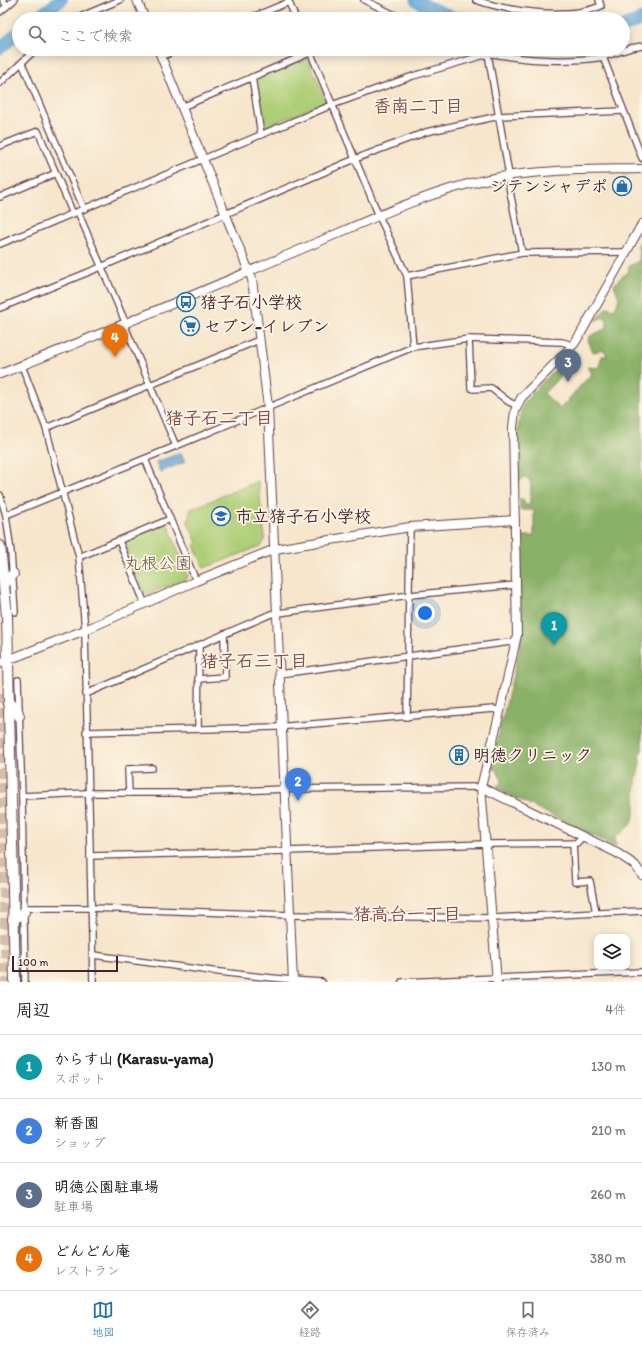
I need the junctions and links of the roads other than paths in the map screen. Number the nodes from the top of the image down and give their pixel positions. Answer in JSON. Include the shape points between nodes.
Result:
{"nodes":[{"id":1,"x":14,"y":0,"type":"edge"},
{"id":2,"x":120,"y":0,"type":"edge"},
{"id":3,"x":137,"y":0,"type":"edge"},
{"id":4,"x":364,"y":0,"type":"edge"},
{"id":5,"x":476,"y":0,"type":"edge"},
{"id":6,"x":599,"y":0,"type":"edge"},
{"id":7,"x":288,"y":1,"type":"edge"},
{"id":8,"x":4,"y":3,"type":"edge"},
{"id":9,"x":0,"y":12,"type":"edge"},
{"id":10,"x":92,"y":12,"type":"edge"},
{"id":11,"x":142,"y":12,"type":"edge"},
{"id":12,"x":264,"y":12,"type":"edge"},
{"id":13,"x":293,"y":12,"type":"edge"},
{"id":14,"x":389,"y":12,"type":"edge"},
{"id":15,"x":546,"y":12,"type":"edge"},
{"id":16,"x":571,"y":12,"type":"edge"},
{"id":17,"x":642,"y":46,"type":"edge"},
{"id":18,"x":630,"y":48,"type":"edge"},
{"id":19,"x":29,"y":56,"type":"edge"},
{"id":20,"x":161,"y":56,"type":"edge"},
{"id":21,"x":299,"y":56,"type":"edge"},
{"id":22,"x":312,"y":56,"type":"edge"},
{"id":23,"x":481,"y":56,"type":"edge"},
{"id":24,"x":488,"y":56,"type":"edge"},
{"id":25,"x":504,"y":56,"type":"edge"},
{"id":26,"x":605,"y":56,"type":"edge"},
{"id":27,"x":602,"y":57,"type":"junction"},
{"id":28,"x":22,"y":63,"type":"junction"},
{"id":29,"x":252,"y":77,"type":"junction"},
{"id":30,"x":0,"y":83,"type":"edge"},
{"id":31,"x":332,"y":106,"type":"junction"},
{"id":32,"x":182,"y":107,"type":"junction"},
{"id":33,"x":623,"y":110,"type":"junction"},
{"id":34,"x":499,"y":116,"type":"junction"},
{"id":35,"x":261,"y":135,"type":"junction"},
{"id":36,"x":0,"y":146,"type":"edge"},
{"id":37,"x":642,"y":158,"type":"edge"},
{"id":38,"x":203,"y":159,"type":"junction"},
{"id":39,"x":355,"y":159,"type":"junction"},
{"id":40,"x":642,"y":169,"type":"edge"},
{"id":41,"x":56,"y":173,"type":"junction"},
{"id":42,"x":508,"y":176,"type":"junction"},
{"id":43,"x":0,"y":197,"type":"edge"},
{"id":44,"x":84,"y":209,"type":"junction"},
{"id":45,"x":75,"y":213,"type":"junction"},
{"id":46,"x":226,"y":214,"type":"junction"},
{"id":47,"x":379,"y":216,"type":"junction"},
{"id":48,"x":642,"y":224,"type":"edge"},
{"id":49,"x":0,"y":243,"type":"edge"},
{"id":50,"x":627,"y":252,"type":"junction"},
{"id":51,"x":522,"y":253,"type":"junction"},
{"id":52,"x":101,"y":267,"type":"junction"},
{"id":53,"x":249,"y":271,"type":"junction"},
{"id":54,"x":407,"y":276,"type":"junction"},
{"id":55,"x":0,"y":308,"type":"edge"},
{"id":56,"x":125,"y":324,"type":"junction"},
{"id":57,"x":259,"y":340,"type":"junction"},
{"id":58,"x":469,"y":340,"type":"junction"},
{"id":59,"x":573,"y":345,"type":"junction"},
{"id":60,"x":413,"y":347,"type":"junction"},
{"id":61,"x":22,"y":366,"type":"junction"},
{"id":62,"x":0,"y":374,"type":"edge"},
{"id":63,"x":150,"y":385,"type":"junction"},
{"id":64,"x":518,"y":406,"type":"junction"},
{"id":65,"x":268,"y":407,"type":"junction"},
{"id":66,"x":46,"y":428,"type":"junction"},
{"id":67,"x":176,"y":446,"type":"junction"},
{"id":68,"x":145,"y":459,"type":"junction"},
{"id":69,"x":63,"y":493,"type":"junction"},
{"id":70,"x":0,"y":495,"type":"edge"},
{"id":71,"x":6,"y":515,"type":"junction"},
{"id":72,"x":170,"y":519,"type":"junction"},
{"id":73,"x":515,"y":520,"type":"junction"},
{"id":74,"x":410,"y":527,"type":"junction"},
{"id":75,"x":119,"y":541,"type":"junction"},
{"id":76,"x":0,"y":546,"type":"edge"},
{"id":77,"x":275,"y":549,"type":"junction"},
{"id":78,"x":79,"y":557,"type":"junction"},
{"id":79,"x":13,"y":574,"type":"junction"},
{"id":80,"x":196,"y":581,"type":"junction"},
{"id":81,"x":4,"y":584,"type":"junction"},
{"id":82,"x":516,"y":585,"type":"junction"},
{"id":83,"x":410,"y":595,"type":"junction"},
{"id":84,"x":145,"y":604,"type":"junction"},
{"id":85,"x":15,"y":612,"type":"dead end"},
{"id":86,"x":277,"y":614,"type":"junction"},
{"id":87,"x":84,"y":630,"type":"junction"},
{"id":88,"x":224,"y":634,"type":"junction"},
{"id":89,"x":515,"y":642,"type":"junction"},
{"id":90,"x":199,"y":645,"type":"junction"},
{"id":91,"x":408,"y":655,"type":"junction"},
{"id":92,"x":4,"y":661,"type":"edge"},
{"id":93,"x":280,"y":674,"type":"junction"},
{"id":94,"x":198,"y":679,"type":"junction"},
{"id":95,"x":18,"y":680,"type":"dead end"},
{"id":96,"x":86,"y":694,"type":"junction"},
{"id":97,"x":8,"y":704,"type":"junction"},
{"id":98,"x":500,"y":712,"type":"junction"},
{"id":99,"x":20,"y":716,"type":"junction"},
{"id":100,"x":407,"y":716,"type":"junction"},
{"id":101,"x":283,"y":726,"type":"junction"},
{"id":102,"x":198,"y":729,"type":"junction"},
{"id":103,"x":86,"y":732,"type":"junction"},
{"id":104,"x":152,"y":768,"type":"dead end"},
{"id":105,"x":481,"y":786,"type":"junction"},
{"id":106,"x":284,"y":789,"type":"junction"},
{"id":107,"x":88,"y":793,"type":"junction"},
{"id":108,"x":128,"y":793,"type":"junction"},
{"id":109,"x":22,"y":796,"type":"junction"},
{"id":110,"x":583,"y":836,"type":"junction"},
{"id":111,"x":573,"y":843,"type":"junction"},
{"id":112,"x":486,"y":844,"type":"junction"},
{"id":113,"x":287,"y":852,"type":"junction"},
{"id":114,"x":90,"y":856,"type":"junction"},
{"id":115,"x":642,"y":875,"type":"edge"},
{"id":116,"x":91,"y":908,"type":"junction"},
{"id":117,"x":23,"y":910,"type":"junction"},
{"id":118,"x":642,"y":911,"type":"edge"},
{"id":119,"x":596,"y":913,"type":"junction"},
{"id":120,"x":290,"y":916,"type":"junction"},
{"id":121,"x":492,"y":918,"type":"junction"},
{"id":122,"x":13,"y":920,"type":"junction"},
{"id":123,"x":93,"y":954,"type":"junction"},
{"id":124,"x":642,"y":972,"type":"edge"},
{"id":125,"x":496,"y":980,"type":"edge"},
{"id":126,"x":293,"y":981,"type":"edge"},
{"id":127,"x":15,"y":982,"type":"edge"},
{"id":128,"x":25,"y":982,"type":"edge"},
{"id":129,"x":93,"y":982,"type":"edge"},
{"id":130,"x":322,"y":982,"type":"edge"},
{"id":131,"x":402,"y":982,"type":"edge"}],
"edges":[{"from":1,"to":8,"type":"street"},
{"from":2,"to":10,"type":"street"},
{"from":3,"to":11,"type":"street"},
{"from":4,"to":14,"type":"street"},
{"from":5,"to":15,"type":"street","via":[[519,10]]},
{"from":6,"to":16,"type":"street","via":[[601,6],[592,10]]},
{"from":7,"to":12,"type":"street"},
{"from":7,"to":13,"type":"street"},
{"from":8,"to":9,"type":"street"},
{"from":17,"to":18,"type":"street"},
{"from":19,"to":28,"type":"street"},
{"from":20,"to":32,"type":"street"},
{"from":21,"to":29,"type":"street"},
{"from":22,"to":31,"type":"street"},
{"from":23,"to":31,"type":"street","via":[[413,76]]},
{"from":24,"to":34,"type":"street"},
{"from":25,"to":27,"type":"street","via":[[563,61]]},
{"from":26,"to":27,"type":"street"},
{"from":27,"to":33,"type":"street"},
{"from":28,"to":30,"type":"street"},
{"from":28,"to":44,"type":"street"},
{"from":29,"to":32,"type":"street"},
{"from":29,"to":35,"type":"street"},
{"from":31,"to":35,"type":"street"},
{"from":31,"to":39,"type":"street"},
{"from":32,"to":38,"type":"street"},
{"from":33,"to":34,"type":"street"},
{"from":33,"to":37,"type":"street"},
{"from":34,"to":39,"type":"street","via":[[426,132]]},
{"from":34,"to":42,"type":"street"},
{"from":35,"to":38,"type":"street"},
{"from":36,"to":41,"type":"street","via":[[38,131]]},
{"from":38,"to":44,"type":"street"},
{"from":38,"to":46,"type":"street"},
{"from":39,"to":46,"type":"street"},
{"from":39,"to":47,"type":"street"},
{"from":40,"to":42,"type":"street","via":[[563,170]]},
{"from":41,"to":43,"type":"street"},
{"from":41,"to":45,"type":"street"},
{"from":42,"to":47,"type":"street","via":[[453,188]]},
{"from":42,"to":51,"type":"street"},
{"from":44,"to":45,"type":"street"},
{"from":45,"to":49,"type":"street"},
{"from":45,"to":52,"type":"street"},
{"from":46,"to":52,"type":"street"},
{"from":46,"to":53,"type":"street"},
{"from":47,"to":53,"type":"street"},
{"from":47,"to":54,"type":"street"},
{"from":48,"to":50,"type":"street"},
{"from":50,"to":51,"type":"street"},
{"from":50,"to":59,"type":"street"},
{"from":51,"to":54,"type":"street"},
{"from":52,"to":55,"type":"street"},
{"from":52,"to":56,"type":"street"},
{"from":53,"to":56,"type":"street"},
{"from":53,"to":57,"type":"street"},
{"from":54,"to":60,"type":"street"},
{"from":56,"to":61,"type":"street"},
{"from":56,"to":63,"type":"street"},
{"from":57,"to":63,"type":"street"},
{"from":57,"to":65,"type":"street"},
{"from":58,"to":59,"type":"street","via":[[562,342]]},
{"from":58,"to":60,"type":"street"},
{"from":58,"to":64,"type":"street","via":[[471,388],[491,388]]},
{"from":59,"to":64,"type":"street","via":[[521,398]]},
{"from":60,"to":65,"type":"street"},
{"from":61,"to":62,"type":"street"},
{"from":61,"to":66,"type":"street"},
{"from":63,"to":66,"type":"street"},
{"from":63,"to":67,"type":"street"},
{"from":64,"to":73,"type":"street","via":[[513,427]]},
{"from":65,"to":67,"type":"street"},
{"from":65,"to":77,"type":"street"},
{"from":66,"to":69,"type":"street"},
{"from":67,"to":68,"type":"street"},
{"from":68,"to":69,"type":"street"},
{"from":68,"to":72,"type":"street"},
{"from":69,"to":71,"type":"street"},
{"from":69,"to":78,"type":"street"},
{"from":70,"to":71,"type":"street"},
{"from":71,"to":79,"type":"street"},
{"from":72,"to":75,"type":"street"},
{"from":72,"to":80,"type":"street"},
{"from":73,"to":74,"type":"street"},
{"from":73,"to":82,"type":"street"},
{"from":74,"to":77,"type":"street"},
{"from":74,"to":83,"type":"street"},
{"from":75,"to":78,"type":"street"},
{"from":75,"to":84,"type":"street"},
{"from":76,"to":81,"type":"highway"},
{"from":77,"to":80,"type":"street"},
{"from":77,"to":86,"type":"street"},
{"from":78,"to":87,"type":"street"},
{"from":79,"to":81,"type":"highway"},
{"from":79,"to":85,"type":"street"},
{"from":80,"to":84,"type":"street"},
{"from":81,"to":92,"type":"highway"},
{"from":82,"to":83,"type":"street"},
{"from":82,"to":89,"type":"street"},
{"from":83,"to":86,"type":"street"},
{"from":83,"to":91,"type":"street"},
{"from":84,"to":87,"type":"street"},
{"from":86,"to":88,"type":"street","via":[[271,614]]},
{"from":86,"to":93,"type":"street"},
{"from":87,"to":92,"type":"street"},
{"from":87,"to":96,"type":"street"},
{"from":88,"to":90,"type":"street"},
{"from":88,"to":94,"type":"street","via":[[225,678]]},
{"from":89,"to":91,"type":"street"},
{"from":89,"to":98,"type":"street"},
{"from":90,"to":94,"type":"street"},
{"from":90,"to":96,"type":"street"},
{"from":91,"to":93,"type":"street"},
{"from":91,"to":100,"type":"street"},
{"from":92,"to":97,"type":"highway"},
{"from":93,"to":101,"type":"street"},
{"from":94,"to":102,"type":"street"},
{"from":95,"to":99,"type":"street"},
{"from":96,"to":103,"type":"street"},
{"from":97,"to":99,"type":"highway","via":[[16,708]]},
{"from":97,"to":122,"type":"highway"},
{"from":98,"to":100,"type":"street","via":[[494,709]]},
{"from":98,"to":105,"type":"street"},
{"from":99,"to":109,"type":"street"},
{"from":100,"to":101,"type":"street"},
{"from":101,"to":102,"type":"street"},
{"from":101,"to":106,"type":"street"},
{"from":102,"to":103,"type":"street"},
{"from":103,"to":107,"type":"street"},
{"from":104,"to":108,"type":"street","via":[[128,769]]},
{"from":105,"to":106,"type":"street"},
{"from":105,"to":110,"type":"street"},
{"from":105,"to":112,"type":"street"},
{"from":106,"to":108,"type":"street"},
{"from":106,"to":113,"type":"street"},
{"from":107,"to":108,"type":"street"},
{"from":107,"to":109,"type":"street"},
{"from":107,"to":114,"type":"street"},
{"from":109,"to":117,"type":"street"},
{"from":110,"to":111,"type":"street","via":[[577,843]]},
{"from":110,"to":115,"type":"street","via":[[617,852],[635,865]]},
{"from":111,"to":112,"type":"street"},
{"from":111,"to":119,"type":"street","via":[[575,882],[590,881]]},
{"from":112,"to":113,"type":"street"},
{"from":112,"to":121,"type":"street"},
{"from":113,"to":114,"type":"street"},
{"from":113,"to":120,"type":"street"},
{"from":114,"to":116,"type":"street"},
{"from":116,"to":117,"type":"street"},
{"from":116,"to":120,"type":"street"},
{"from":116,"to":123,"type":"street"},
{"from":117,"to":122,"type":"highway"},
{"from":117,"to":128,"type":"street"},
{"from":118,"to":119,"type":"street"},
{"from":119,"to":121,"type":"street"},
{"from":120,"to":121,"type":"street"},
{"from":120,"to":126,"type":"street"},
{"from":121,"to":125,"type":"street"},
{"from":122,"to":127,"type":"highway"},
{"from":123,"to":126,"type":"street"},
{"from":123,"to":129,"type":"street"},
{"from":124,"to":125,"type":"street"},
{"from":125,"to":131,"type":"street"},
{"from":126,"to":130,"type":"street"}]}
